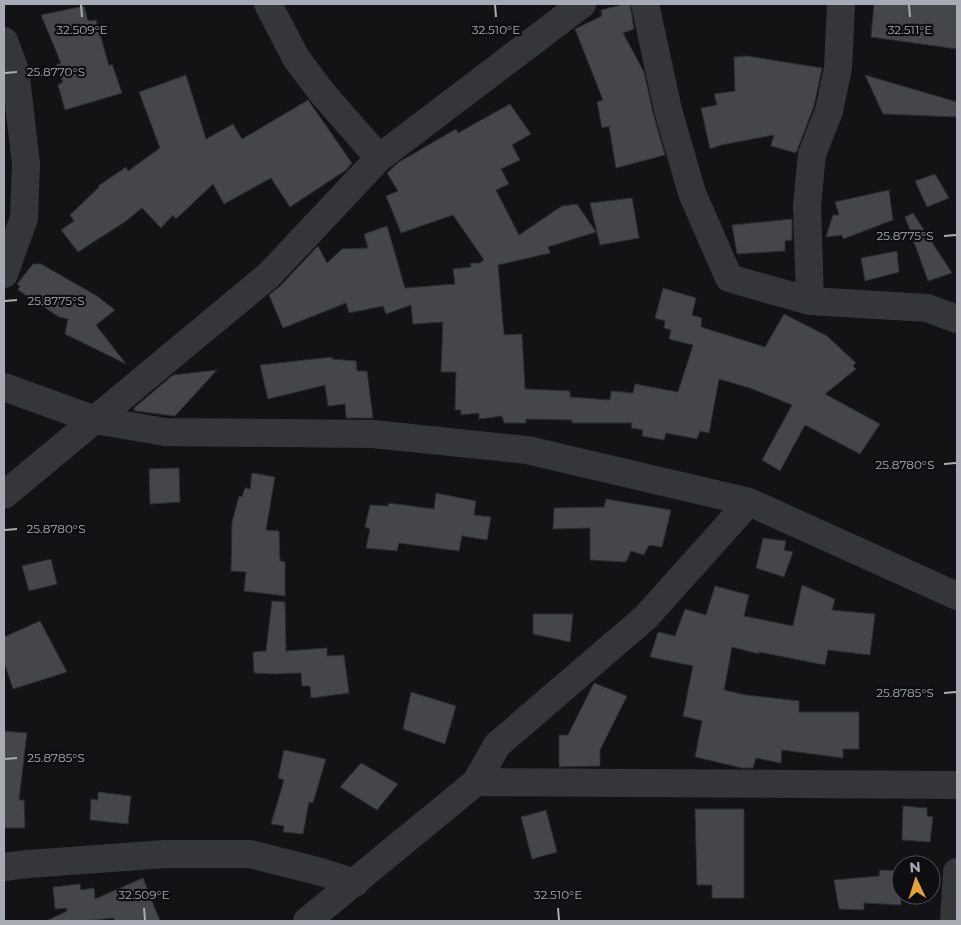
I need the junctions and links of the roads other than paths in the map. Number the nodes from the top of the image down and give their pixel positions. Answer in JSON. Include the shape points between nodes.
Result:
{"nodes":[{"id":1,"x":268,"y":4,"type":"edge"},
{"id":2,"x":582,"y":4,"type":"edge"},
{"id":3,"x":645,"y":4,"type":"edge"},
{"id":4,"x":841,"y":4,"type":"edge"},
{"id":5,"x":4,"y":41,"type":"edge"},
{"id":6,"x":379,"y":158,"type":"junction"},
{"id":7,"x":4,"y":274,"type":"edge"},
{"id":8,"x":810,"y":301,"type":"junction"},
{"id":9,"x":957,"y":319,"type":"edge"},
{"id":10,"x":4,"y":387,"type":"edge"},
{"id":11,"x":95,"y":420,"type":"junction"},
{"id":12,"x":4,"y":494,"type":"edge"},
{"id":13,"x":749,"y":502,"type":"junction"},
{"id":14,"x":957,"y":596,"type":"edge"},
{"id":15,"x":476,"y":782,"type":"junction"},
{"id":16,"x":957,"y":785,"type":"edge"},
{"id":17,"x":4,"y":868,"type":"edge"},
{"id":18,"x":957,"y":872,"type":"edge"},
{"id":19,"x":355,"y":883,"type":"junction"},
{"id":20,"x":307,"y":921,"type":"edge"},
{"id":21,"x":954,"y":921,"type":"edge"}],
"edges":[{"from":1,"to":6,"type":"street","via":[[296,58]]},
{"from":2,"to":6,"type":"street"},
{"from":3,"to":8,"type":"street","via":[[668,110],[692,193],[728,278]]},
{"from":4,"to":8,"type":"street","via":[[838,68],[829,112],[812,154],[808,205]]},
{"from":5,"to":7,"type":"street","via":[[15,70],[26,164],[24,218]]},
{"from":6,"to":11,"type":"street","via":[[269,276]]},
{"from":8,"to":9,"type":"street","via":[[927,308]]},
{"from":10,"to":11,"type":"street"},
{"from":11,"to":12,"type":"street"},
{"from":11,"to":13,"type":"street","via":[[165,432],[373,434],[527,450]]},
{"from":13,"to":14,"type":"street"},
{"from":13,"to":15,"type":"street","via":[[646,617],[497,745]]},
{"from":15,"to":16,"type":"street"},
{"from":15,"to":19,"type":"street"},
{"from":17,"to":19,"type":"street","via":[[166,854],[250,854]]},
{"from":18,"to":21,"type":"street"},
{"from":19,"to":20,"type":"street"}]}
